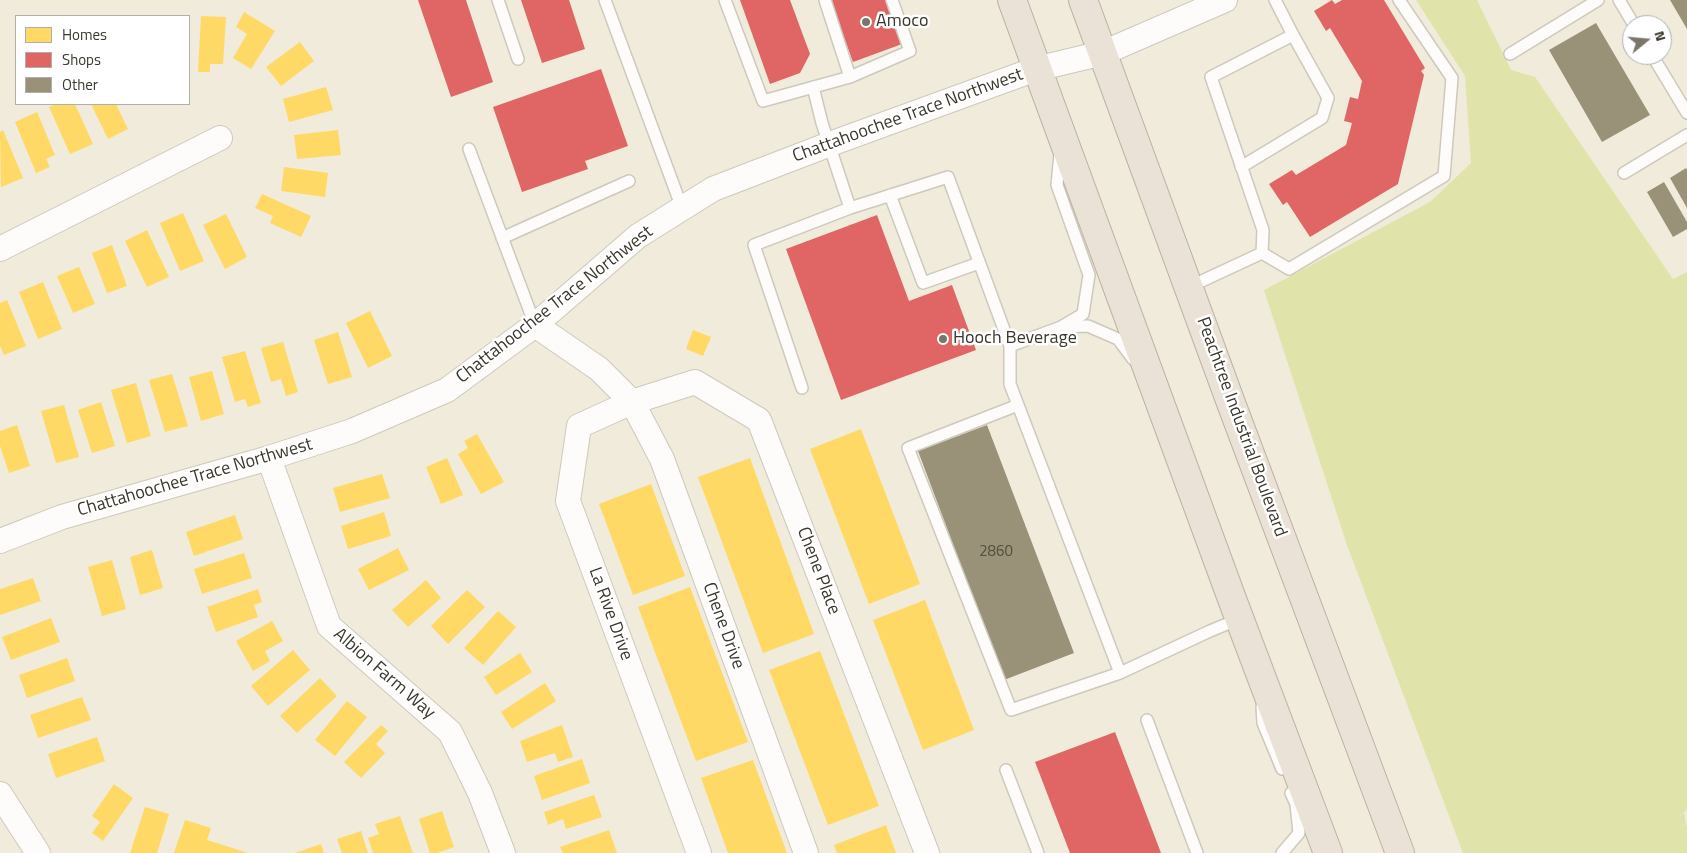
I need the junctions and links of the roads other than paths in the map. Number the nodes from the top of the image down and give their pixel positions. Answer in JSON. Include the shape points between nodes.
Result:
{"nodes":[{"id":1,"x":498,"y":0,"type":"edge"},
{"id":2,"x":604,"y":0,"type":"edge"},
{"id":3,"x":726,"y":0,"type":"edge"},
{"id":4,"x":825,"y":0,"type":"edge"},
{"id":5,"x":892,"y":0,"type":"edge"},
{"id":6,"x":1012,"y":0,"type":"edge"},
{"id":7,"x":1084,"y":0,"type":"edge"},
{"id":8,"x":1225,"y":0,"type":"edge"},
{"id":9,"x":1275,"y":0,"type":"edge"},
{"id":10,"x":1399,"y":0,"type":"edge"},
{"id":11,"x":1598,"y":0,"type":"edge"},
{"id":12,"x":1619,"y":0,"type":"edge"},
{"id":13,"x":1628,"y":15,"type":"edge"},
{"id":14,"x":1293,"y":35,"type":"junction"},
{"id":15,"x":1103,"y":54,"type":"junction"},
{"id":16,"x":1510,"y":54,"type":"dead end"},
{"id":17,"x":518,"y":59,"type":"dead end"},
{"id":18,"x":1658,"y":65,"type":"edge"},
{"id":19,"x":1036,"y":69,"type":"junction"},
{"id":20,"x":850,"y":76,"type":"junction"},
{"id":21,"x":812,"y":87,"type":"junction"},
{"id":22,"x":1687,"y":113,"type":"edge"},
{"id":23,"x":1687,"y":135,"type":"edge"},
{"id":24,"x":220,"y":138,"type":"dead end"},
{"id":25,"x":1062,"y":138,"type":"junction"},
{"id":26,"x":830,"y":144,"type":"junction"},
{"id":27,"x":469,"y":148,"type":"dead end"},
{"id":28,"x":1241,"y":167,"type":"junction"},
{"id":29,"x":1624,"y":173,"type":"dead end"},
{"id":30,"x":629,"y":181,"type":"dead end"},
{"id":31,"x":890,"y":195,"type":"junction"},
{"id":32,"x":682,"y":208,"type":"junction"},
{"id":33,"x":850,"y":208,"type":"junction"},
{"id":34,"x":502,"y":238,"type":"junction"},
{"id":35,"x":0,"y":248,"type":"edge"},
{"id":36,"x":1262,"y":252,"type":"junction"},
{"id":37,"x":979,"y":263,"type":"junction"},
{"id":38,"x":1189,"y":287,"type":"junction"},
{"id":39,"x":535,"y":325,"type":"junction"},
{"id":40,"x":1061,"y":327,"type":"junction"},
{"id":41,"x":1010,"y":346,"type":"junction"},
{"id":42,"x":802,"y":388,"type":"dead end"},
{"id":43,"x":1154,"y":388,"type":"junction"},
{"id":44,"x":632,"y":402,"type":"junction"},
{"id":45,"x":1018,"y":405,"type":"junction"},
{"id":46,"x":269,"y":458,"type":"junction"},
{"id":47,"x":0,"y":541,"type":"edge"},
{"id":48,"x":1239,"y":619,"type":"junction"},
{"id":49,"x":1257,"y":667,"type":"junction"},
{"id":50,"x":1120,"y":672,"type":"junction"},
{"id":51,"x":1147,"y":720,"type":"dead end"},
{"id":52,"x":1006,"y":770,"type":"dead end"},
{"id":53,"x":0,"y":794,"type":"edge"},
{"id":54,"x":38,"y":853,"type":"edge"},
{"id":55,"x":503,"y":853,"type":"edge"},
{"id":56,"x":699,"y":853,"type":"edge"},
{"id":57,"x":806,"y":853,"type":"edge"},
{"id":58,"x":927,"y":853,"type":"edge"},
{"id":59,"x":1038,"y":853,"type":"edge"},
{"id":60,"x":1197,"y":853,"type":"edge"},
{"id":61,"x":1282,"y":853,"type":"edge"},
{"id":62,"x":1328,"y":853,"type":"edge"},
{"id":63,"x":1400,"y":853,"type":"edge"}],
"edges":[{"from":1,"to":17,"type":"lane"},
{"from":2,"to":32,"type":"lane"},
{"from":3,"to":21,"type":"lane","via":[[763,101]]},
{"from":4,"to":20,"type":"lane"},
{"from":5,"to":20,"type":"lane","via":[[910,51]]},
{"from":6,"to":19,"type":"highway"},
{"from":7,"to":15,"type":"highway","name":"Peachtree Industrial Boulevard"},
{"from":8,"to":15,"type":"street","name":"Chattahoochee Trace Northwest"},
{"from":9,"to":14,"type":"lane"},
{"from":10,"to":36,"type":"lane","via":[[1452,78],[1444,176],[1289,269]]},
{"from":11,"to":16,"type":"lane"},
{"from":12,"to":13,"type":"lane"},
{"from":14,"to":28,"type":"lane","via":[[1211,77]]},
{"from":14,"to":28,"type":"lane","via":[[1328,98],[1322,118]]},
{"from":15,"to":19,"type":"street","name":"Chattahoochee Trace Northwest"},
{"from":15,"to":38,"type":"highway","name":"Peachtree Industrial Boulevard"},
{"from":18,"to":22,"type":"lane"},
{"from":19,"to":25,"type":"highway"},
{"from":19,"to":26,"type":"street","name":"Chattahoochee Trace Northwest"},
{"from":20,"to":21,"type":"lane"},
{"from":21,"to":26,"type":"lane"},
{"from":23,"to":29,"type":"lane"},
{"from":24,"to":35,"type":"street"},
{"from":25,"to":40,"type":"lane","via":[[1058,184],[1089,275],[1083,314]]},
{"from":25,"to":43,"type":"highway"},
{"from":26,"to":32,"type":"street","name":"Chattahoochee Trace Northwest","via":[[713,189]]},
{"from":26,"to":33,"type":"lane"},
{"from":27,"to":34,"type":"lane"},
{"from":28,"to":36,"type":"lane","via":[[1263,230]]},
{"from":30,"to":34,"type":"lane"},
{"from":31,"to":33,"type":"lane"},
{"from":31,"to":37,"type":"lane","via":[[948,178]]},
{"from":31,"to":37,"type":"lane","via":[[923,283]]},
{"from":32,"to":39,"type":"street","name":"Chattahoochee Trace Northwest","via":[[638,236]]},
{"from":33,"to":42,"type":"lane","via":[[754,245]]},
{"from":34,"to":39,"type":"lane"},
{"from":36,"to":38,"type":"lane"},
{"from":37,"to":41,"type":"lane"},
{"from":38,"to":63,"type":"highway","name":"Peachtree Industrial Boulevard"},
{"from":39,"to":44,"type":"street","name":"Chene Drive","via":[[599,369]]},
{"from":39,"to":46,"type":"street","name":"Chattahoochee Trace Northwest","via":[[447,390],[352,431]]},
{"from":40,"to":41,"type":"lane"},
{"from":40,"to":43,"type":"lane","via":[[1088,326],[1118,338]]},
{"from":41,"to":45,"type":"lane","via":[[1010,384]]},
{"from":43,"to":48,"type":"highway"},
{"from":44,"to":56,"type":"street","name":"La Rive Drive","via":[[579,426],[568,501]]},
{"from":44,"to":57,"type":"street","name":"Chene Drive","via":[[662,459]]},
{"from":44,"to":58,"type":"street","name":"Chene Place","via":[[696,382],[759,420]]},
{"from":45,"to":50,"type":"lane"},
{"from":45,"to":50,"type":"lane","via":[[908,448],[1011,710]]},
{"from":46,"to":47,"type":"street","name":"Chattahoochee Trace Northwest","via":[[62,517]]},
{"from":46,"to":55,"type":"street","name":"Albion Farm Way","via":[[329,626],[450,732],[480,793]]},
{"from":48,"to":49,"type":"highway"},
{"from":48,"to":50,"type":"lane"},
{"from":49,"to":61,"type":"lane","via":[[1264,723],[1296,804],[1299,833]]},
{"from":49,"to":62,"type":"highway"},
{"from":51,"to":60,"type":"lane"},
{"from":52,"to":59,"type":"lane"},
{"from":53,"to":54,"type":"street"}]}
